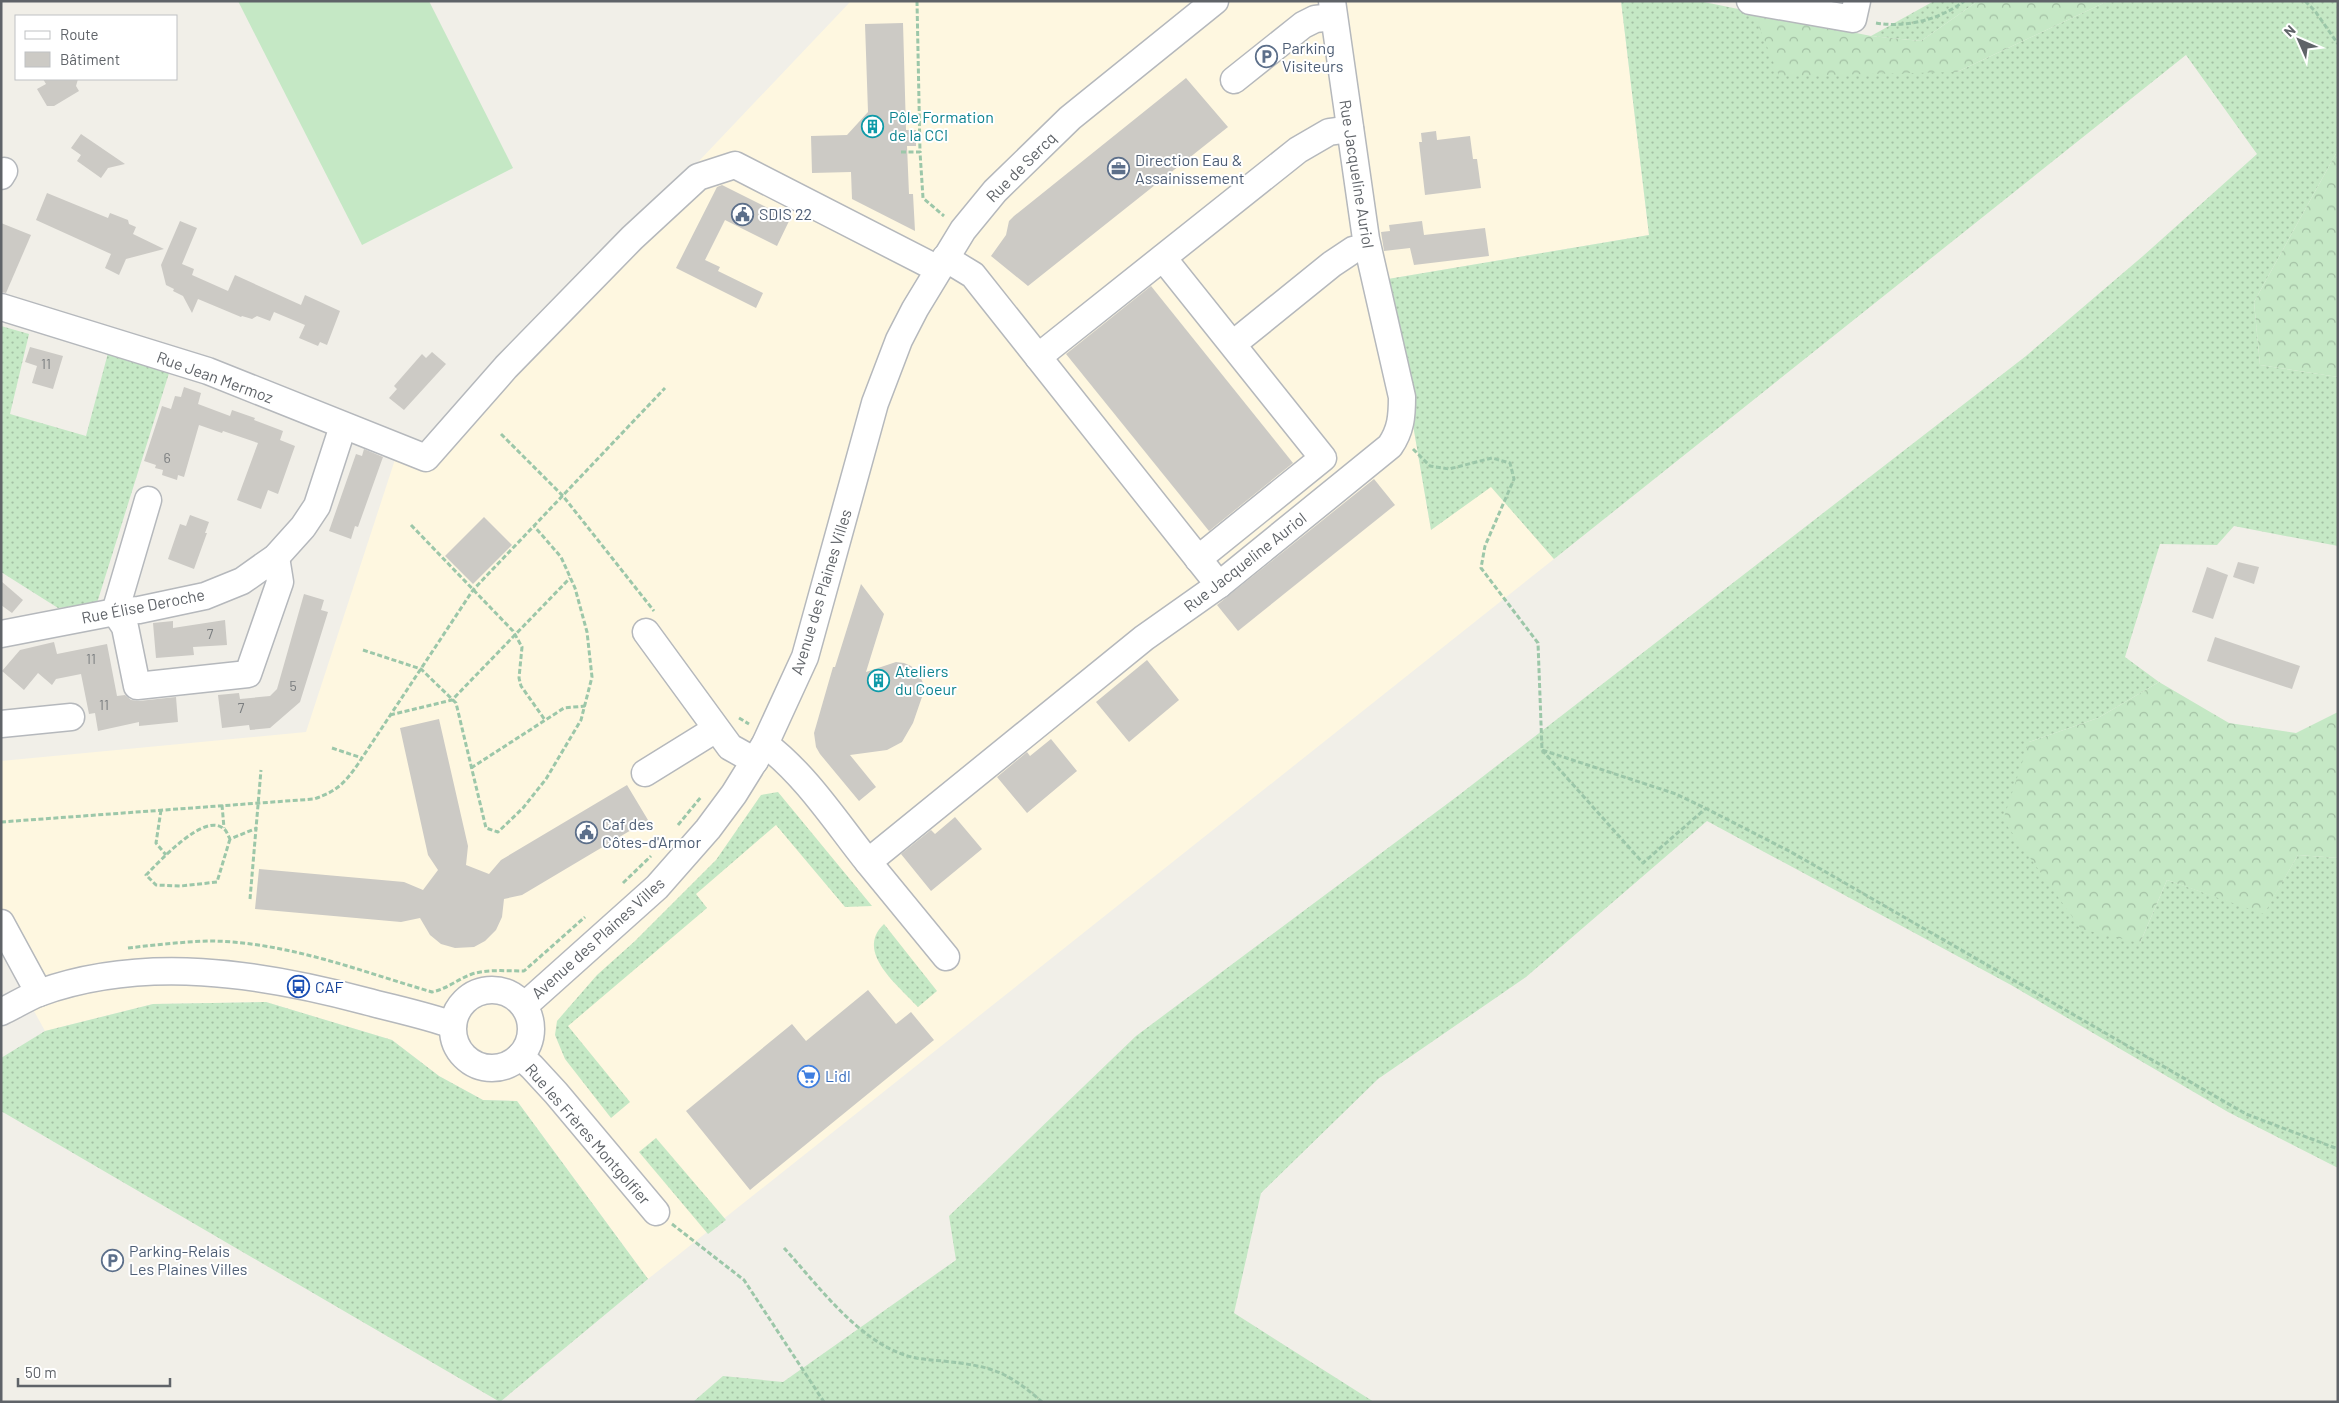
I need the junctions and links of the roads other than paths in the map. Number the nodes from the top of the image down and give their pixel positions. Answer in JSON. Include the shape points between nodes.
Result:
{"nodes":[{"id":1,"x":1215,"y":1,"type":"edge"},
{"id":2,"x":1750,"y":1,"type":"edge"},
{"id":3,"x":1333,"y":9,"type":"edge"},
{"id":4,"x":1855,"y":10,"type":"edge"},
{"id":5,"x":1234,"y":80,"type":"dead end"},
{"id":6,"x":1350,"y":129,"type":"junction"},
{"id":7,"x":1367,"y":246,"type":"junction"},
{"id":8,"x":1163,"y":258,"type":"junction"},
{"id":9,"x":941,"y":264,"type":"junction"},
{"id":10,"x":1,"y":307,"type":"edge"},
{"id":11,"x":1233,"y":344,"type":"junction"},
{"id":12,"x":1038,"y":357,"type":"junction"},
{"id":13,"x":883,"y":380,"type":"joint"},
{"id":14,"x":343,"y":426,"type":"junction"},
{"id":15,"x":148,"y":500,"type":"dead end"},
{"id":16,"x":276,"y":557,"type":"junction"},
{"id":17,"x":1198,"y":559,"type":"junction"},
{"id":18,"x":1219,"y":585,"type":"junction"},
{"id":19,"x":115,"y":612,"type":"junction"},
{"id":20,"x":653,"y":625,"type":"road end"},
{"id":21,"x":1,"y":634,"type":"edge"},
{"id":22,"x":71,"y":717,"type":"dead end"},
{"id":23,"x":726,"y":722,"type":"junction"},
{"id":24,"x":1,"y":724,"type":"edge"},
{"id":25,"x":752,"y":752,"type":"junction"},
{"id":26,"x":646,"y":773,"type":"dead end"},
{"id":27,"x":868,"y":862,"type":"junction"},
{"id":28,"x":1,"y":923,"type":"edge"},
{"id":29,"x":946,"y":957,"type":"dead end"},
{"id":30,"x":39,"y":994,"type":"junction"},
{"id":31,"x":524,"y":1006,"type":"junction"},
{"id":32,"x":1,"y":1012,"type":"edge"},
{"id":33,"x":453,"y":1025,"type":"junction"},
{"id":34,"x":520,"y":1056,"type":"junction"},
{"id":35,"x":656,"y":1212,"type":"road end"}],
"edges":[{"from":1,"to":9,"type":"street","name":"Rue de Sercq","via":[[1070,118],[1024,161],[995,190]]},
{"from":2,"to":4,"type":"street"},
{"from":3,"to":5,"type":"street","via":[[1303,24]]},
{"from":3,"to":6,"type":"street","name":"Rue Jacqueline Auriol"},
{"from":6,"to":7,"type":"street","name":"Rue Jacqueline Auriol"},
{"from":6,"to":8,"type":"street","via":[[1329,132],[1298,150]]},
{"from":7,"to":11,"type":"street","via":[[1353,250],[1332,264]]},
{"from":7,"to":18,"type":"street","name":"Rue Jacqueline Auriol","via":[[1402,397],[1398,434],[1390,446]]},
{"from":8,"to":11,"type":"street"},
{"from":8,"to":12,"type":"street"},
{"from":9,"to":12,"type":"street","via":[[973,275]]},
{"from":9,"to":13,"type":"street","name":"Rue de Sercq","via":[[898,340]]},
{"from":9,"to":14,"type":"street","name":"Rue Jean Mermoz","via":[[735,164],[698,177],[632,238],[512,360],[426,458]]},
{"from":10,"to":14,"type":"street","name":"Rue Jean Mermoz","via":[[208,371]]},
{"from":11,"to":17,"type":"street","via":[[1323,458]]},
{"from":12,"to":17,"type":"street"},
{"from":13,"to":25,"type":"street","name":"Avenue des Plaines Villes","via":[[805,657]]},
{"from":14,"to":16,"type":"street","name":"Rue Élise Deroche","via":[[317,506]]},
{"from":15,"to":19,"type":"street"},
{"from":16,"to":19,"type":"street","name":"Rue Élise Deroche","via":[[242,581],[205,596]]},
{"from":16,"to":19,"type":"street","via":[[280,582],[248,674],[137,686],[125,627]]},
{"from":17,"to":18,"type":"street"},
{"from":18,"to":27,"type":"street","name":"Rue Jacqueline Auriol","via":[[1144,638]]},
{"from":19,"to":21,"type":"street","name":"Rue Élise Deroche"},
{"from":20,"to":23,"type":"street"},
{"from":22,"to":24,"type":"street"},
{"from":23,"to":25,"type":"street","via":[[730,747]]},
{"from":23,"to":26,"type":"street"},
{"from":25,"to":27,"type":"street","via":[[782,757]]},
{"from":25,"to":31,"type":"street","name":"Avenue des Plaines Villes","via":[[708,829],[657,887]]},
{"from":27,"to":29,"type":"street"},
{"from":28,"to":30,"type":"street"},
{"from":30,"to":32,"type":"street"},
{"from":30,"to":33,"type":"street","via":[[135,973],[203,972],[253,976],[330,992]]},
{"from":31,"to":33,"type":"street","via":[[514,996],[502,991],[475,993],[456,1012]]},
{"from":31,"to":34,"type":"street","via":[[531,1026],[530,1037]]},
{"from":33,"to":34,"type":"street","via":[[454,1039],[469,1061],[495,1068]]},
{"from":34,"to":35,"type":"street","name":"Rue les Frères Montgolfier","via":[[556,1093]]}]}
